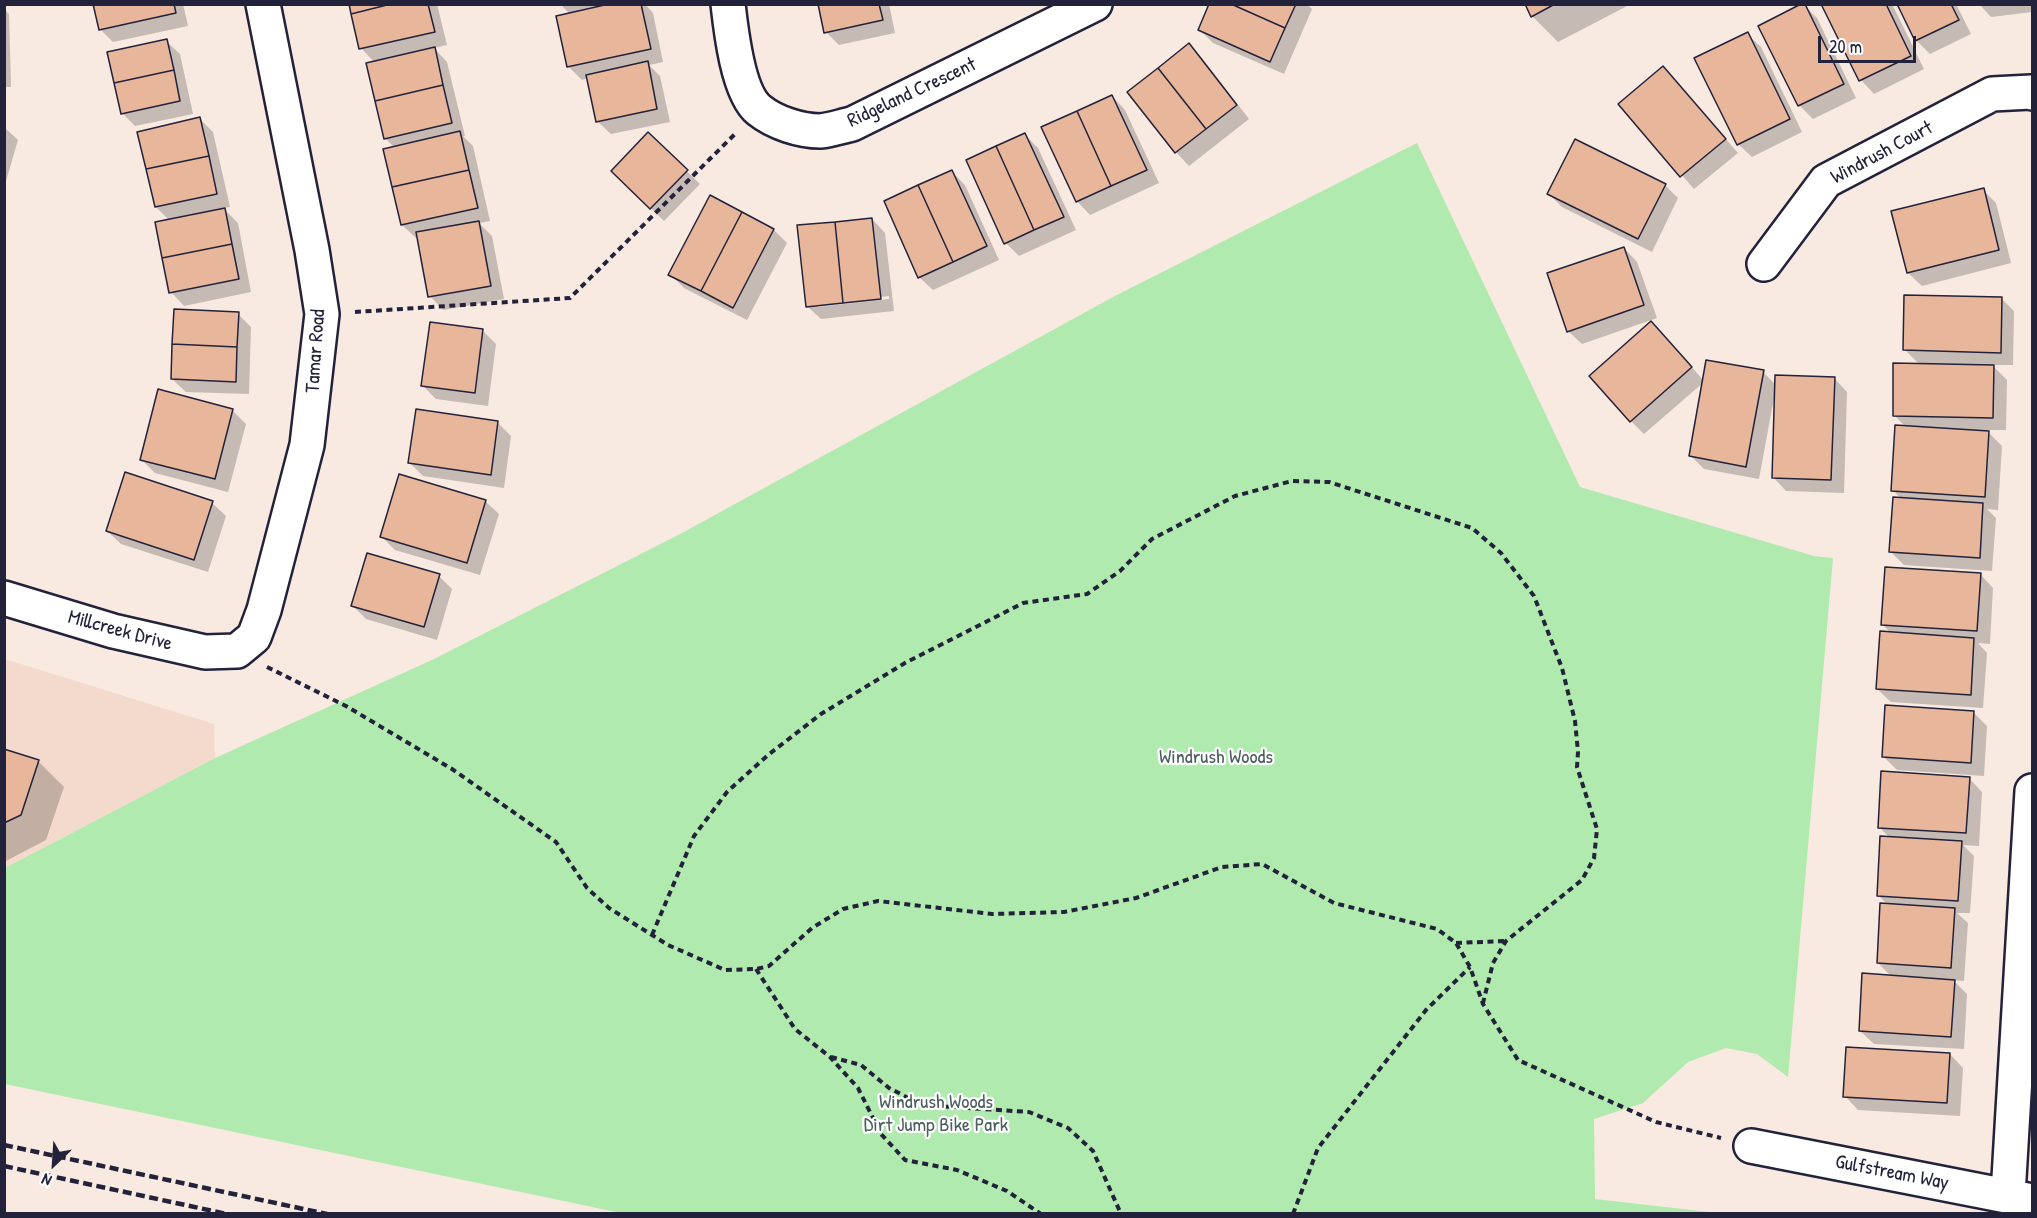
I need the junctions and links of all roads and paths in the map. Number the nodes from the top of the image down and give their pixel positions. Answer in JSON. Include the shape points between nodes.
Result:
{"nodes":[{"id":1,"x":263,"y":4,"type":"edge"},
{"id":2,"x":728,"y":4,"type":"edge"},
{"id":3,"x":1095,"y":4,"type":"edge"},
{"id":4,"x":2032,"y":93,"type":"edge"},
{"id":5,"x":759,"y":110,"type":"junction"},
{"id":6,"x":1764,"y":264,"type":"dead end"},
{"id":7,"x":322,"y":314,"type":"junction"},
{"id":8,"x":4,"y":598,"type":"edge"},
{"id":9,"x":237,"y":651,"type":"junction"},
{"id":10,"x":2032,"y":791,"type":"edge"},
{"id":11,"x":652,"y":935,"type":"junction"},
{"id":12,"x":1506,"y":941,"type":"junction"},
{"id":13,"x":1456,"y":943,"type":"junction"},
{"id":14,"x":1470,"y":967,"type":"junction"},
{"id":15,"x":756,"y":969,"type":"junction"},
{"id":16,"x":1483,"y":1004,"type":"junction"},
{"id":17,"x":830,"y":1057,"type":"junction"},
{"id":18,"x":1751,"y":1146,"type":"joint"},
{"id":19,"x":2020,"y":1198,"type":"edge"},
{"id":20,"x":1041,"y":1214,"type":"edge"},
{"id":21,"x":1121,"y":1214,"type":"edge"},
{"id":22,"x":1293,"y":1214,"type":"edge"}],
"edges":[{"from":1,"to":7,"type":"street","name":"Tamar Road"},
{"from":2,"to":5,"type":"street","via":[[739,72]]},
{"from":3,"to":5,"type":"street","name":"Ridgeland Crescent","via":[[852,124],[822,131],[792,128]]},
{"from":4,"to":6,"type":"street","name":"Windrush Court","via":[[1992,94],[1826,181]]},
{"from":5,"to":7,"type":"path","via":[[570,298]]},
{"from":7,"to":9,"type":"street","name":"Tamar Road","via":[[308,445],[264,610],[254,637]]},
{"from":8,"to":9,"type":"street","name":"Millcreek Drive","via":[[113,631],[205,652]]},
{"from":9,"to":11,"type":"path","via":[[346,706],[452,769],[556,842],[587,888],[609,908]]},
{"from":10,"to":19,"type":"street"},
{"from":11,"to":12,"type":"path","via":[[693,836],[727,792],[768,754],[821,714],[904,663],[1023,603],[1087,594],[1120,571],[1152,539],[1235,496],[1292,481],[1329,482],[1472,528],[1501,553],[1534,596],[1562,668],[1575,721],[1577,767],[1597,829],[1594,858],[1582,880]]},
{"from":11,"to":15,"type":"path","via":[[725,970]]},
{"from":12,"to":13,"type":"path"},
{"from":12,"to":16,"type":"path","via":[[1493,963]]},
{"from":13,"to":14,"type":"path"},
{"from":13,"to":15,"type":"path","via":[[1437,929],[1334,903],[1262,864],[1222,867],[1136,898],[1065,912],[992,914],[878,901],[843,909],[812,928],[769,966]]},
{"from":14,"to":16,"type":"path"},
{"from":14,"to":22,"type":"path","via":[[1426,1010],[1318,1148]]},
{"from":15,"to":17,"type":"path","via":[[795,1029]]},
{"from":16,"to":18,"type":"path","via":[[1518,1060],[1656,1122]]},
{"from":17,"to":20,"type":"path","via":[[858,1088],[881,1134],[905,1160],[957,1170],[1007,1191]]},
{"from":17,"to":21,"type":"path","via":[[861,1065],[889,1088],[922,1105],[1029,1112],[1068,1128],[1093,1152]]},
{"from":18,"to":19,"type":"street","name":"Gulfstream Way"}]}
